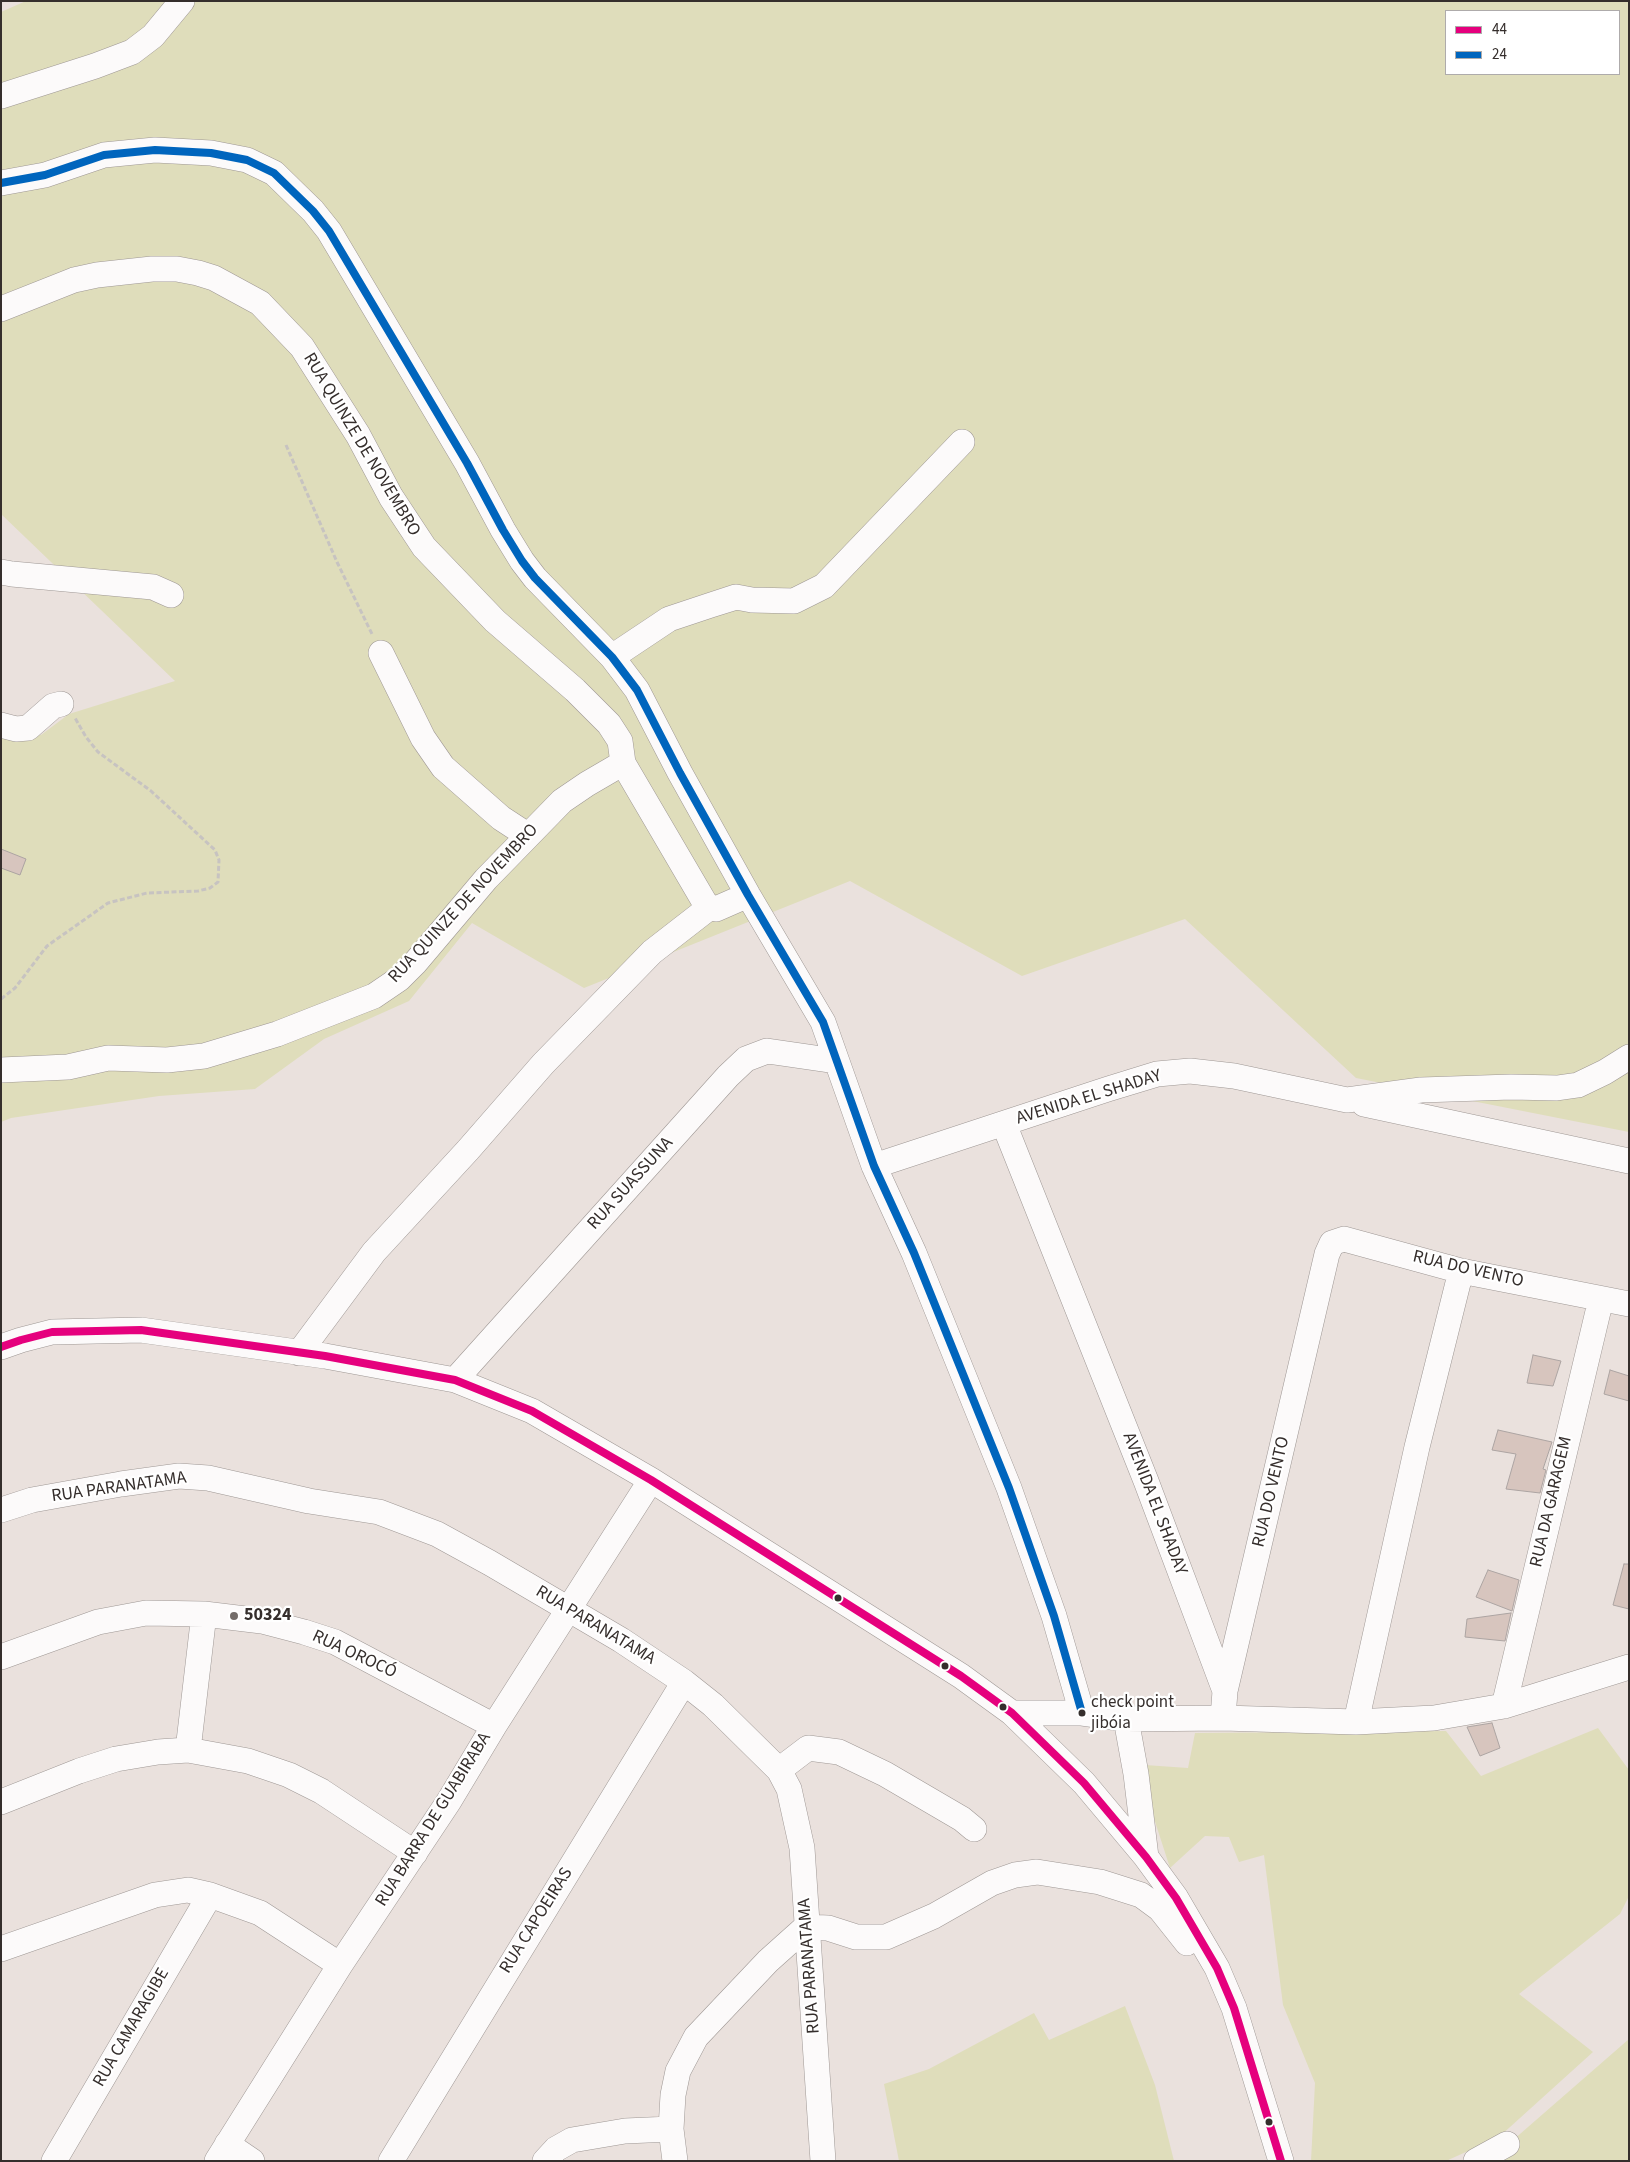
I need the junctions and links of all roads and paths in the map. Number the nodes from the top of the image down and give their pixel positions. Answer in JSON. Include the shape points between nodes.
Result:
{"nodes":[{"id":1,"x":182,"y":1,"type":"edge"},
{"id":2,"x":1,"y":96,"type":"edge"},
{"id":3,"x":1,"y":183,"type":"edge"},
{"id":4,"x":1,"y":310,"type":"edge"},
{"id":5,"x":962,"y":442,"type":"dead end"},
{"id":6,"x":286,"y":445,"type":"dead end"},
{"id":7,"x":1,"y":572,"type":"edge"},
{"id":8,"x":171,"y":595,"type":"dead end"},
{"id":9,"x":381,"y":653,"type":"joint"},
{"id":10,"x":612,"y":657,"type":"junction"},
{"id":11,"x":61,"y":704,"type":"joint"},
{"id":12,"x":1,"y":725,"type":"edge"},
{"id":13,"x":623,"y":763,"type":"junction"},
{"id":14,"x":527,"y":835,"type":"junction"},
{"id":15,"x":748,"y":895,"type":"junction"},
{"id":16,"x":710,"y":908,"type":"junction"},
{"id":17,"x":1,"y":999,"type":"edge"},
{"id":18,"x":1629,"y":1057,"type":"edge"},
{"id":19,"x":836,"y":1062,"type":"junction"},
{"id":20,"x":1,"y":1070,"type":"edge"},
{"id":21,"x":1347,"y":1100,"type":"junction"},
{"id":22,"x":1004,"y":1124,"type":"junction"},
{"id":23,"x":1629,"y":1161,"type":"edge"},
{"id":24,"x":874,"y":1166,"type":"junction"},
{"id":25,"x":1461,"y":1271,"type":"junction"},
{"id":26,"x":1601,"y":1299,"type":"junction"},
{"id":27,"x":1629,"y":1304,"type":"edge"},
{"id":28,"x":1,"y":1347,"type":"edge"},
{"id":29,"x":299,"y":1352,"type":"junction"},
{"id":30,"x":455,"y":1380,"type":"junction"},
{"id":31,"x":651,"y":1480,"type":"junction"},
{"id":32,"x":1,"y":1510,"type":"edge"},
{"id":33,"x":568,"y":1611,"type":"junction"},
{"id":34,"x":204,"y":1614,"type":"junction"},
{"id":35,"x":1,"y":1656,"type":"edge"},
{"id":36,"x":1629,"y":1667,"type":"edge"},
{"id":37,"x":684,"y":1682,"type":"junction"},
{"id":38,"x":1225,"y":1691,"type":"junction"},
{"id":39,"x":1504,"y":1706,"type":"junction"},
{"id":40,"x":1012,"y":1713,"type":"junction"},
{"id":41,"x":1082,"y":1713,"type":"junction"},
{"id":42,"x":1223,"y":1718,"type":"junction"},
{"id":43,"x":1126,"y":1719,"type":"junction"},
{"id":44,"x":1356,"y":1722,"type":"junction"},
{"id":45,"x":494,"y":1726,"type":"junction"},
{"id":46,"x":188,"y":1750,"type":"junction"},
{"id":47,"x":778,"y":1770,"type":"junction"},
{"id":48,"x":1,"y":1802,"type":"edge"},
{"id":49,"x":974,"y":1829,"type":"dead end"},
{"id":50,"x":415,"y":1853,"type":"junction"},
{"id":51,"x":1146,"y":1857,"type":"junction"},
{"id":52,"x":210,"y":1895,"type":"junction"},
{"id":53,"x":806,"y":1927,"type":"junction"},
{"id":54,"x":1,"y":1949,"type":"edge"},
{"id":55,"x":340,"y":1965,"type":"junction"},
{"id":56,"x":1234,"y":2008,"type":"junction"},
{"id":57,"x":671,"y":2129,"type":"junction"},
{"id":58,"x":1507,"y":2144,"type":"dead end"},
{"id":59,"x":222,"y":2153,"type":"edge"},
{"id":60,"x":54,"y":2161,"type":"edge"},
{"id":61,"x":252,"y":2161,"type":"edge"},
{"id":62,"x":391,"y":2161,"type":"edge"},
{"id":63,"x":545,"y":2161,"type":"edge"},
{"id":64,"x":676,"y":2161,"type":"edge"},
{"id":65,"x":823,"y":2161,"type":"edge"},
{"id":66,"x":1281,"y":2161,"type":"edge"},
{"id":67,"x":1476,"y":2161,"type":"edge"}],
"edges":[{"from":1,"to":2,"type":"street","via":[[153,36],[132,52]]},
{"from":3,"to":10,"type":"street","via":[[44,175],[104,155],[155,150],[211,153],[247,160],[274,173],[313,211],[328,232],[522,561],[534,578]]},
{"from":4,"to":13,"type":"street","name":"RUA QUINZE DE NOVEMBRO","via":[[74,280],[152,269],[177,269],[214,278],[260,303],[302,347],[424,547],[495,621],[599,712],[620,741]]},
{"from":5,"to":10,"type":"street","via":[[824,586],[794,601],[736,597],[669,619]]},
{"from":6,"to":9,"type":"path"},
{"from":7,"to":8,"type":"street","via":[[153,587]]},
{"from":9,"to":14,"type":"street","via":[[423,738],[443,767],[501,818]]},
{"from":10,"to":15,"type":"street","via":[[637,690]]},
{"from":11,"to":12,"type":"street","via":[[53,706],[28,728]]},
{"from":11,"to":17,"type":"path","via":[[68,707],[98,752],[151,791],[215,850],[218,882],[198,891],[147,893],[108,903],[47,946],[15,988]]},
{"from":13,"to":14,"type":"street","name":"RUA QUINZE DE NOVEMBRO","via":[[562,801]]},
{"from":13,"to":16,"type":"street","name":"RUA QUINZE DE NOVEMBRO"},
{"from":14,"to":20,"type":"street","name":"RUA QUINZE DE NOVEMBRO","via":[[415,963],[374,996],[277,1034],[204,1056],[167,1060],[108,1058],[68,1067]]},
{"from":15,"to":16,"type":"street","via":[[721,908]]},
{"from":15,"to":19,"type":"street","via":[[823,1022]]},
{"from":16,"to":29,"type":"street","via":[[652,952],[543,1064],[374,1252]]},
{"from":18,"to":21,"type":"street","name":"AVENIDA EL SHADAY","via":[[1578,1085],[1421,1090]]},
{"from":19,"to":24,"type":"street"},
{"from":19,"to":30,"type":"street","name":"RUA SUASSUNA","via":[[767,1051],[746,1059]]},
{"from":21,"to":22,"type":"street","name":"AVENIDA EL SHADAY","via":[[1234,1076],[1190,1071],[1157,1074]]},
{"from":21,"to":23,"type":"street"},
{"from":22,"to":24,"type":"street","name":"AVENIDA EL SHADAY"},
{"from":22,"to":38,"type":"street","name":"AVENIDA EL SHADAY","via":[[1146,1481]]},
{"from":24,"to":41,"type":"street","via":[[914,1253],[1009,1488],[1054,1616]]},
{"from":25,"to":26,"type":"street","name":"RUA DO VENTO"},
{"from":25,"to":38,"type":"street","name":"RUA DO VENTO","via":[[1344,1239],[1332,1243]]},
{"from":25,"to":44,"type":"street","via":[[1417,1447]]},
{"from":26,"to":27,"type":"street","name":"RUA DO VENTO"},
{"from":26,"to":39,"type":"street","name":"RUA DA GARAGEM"},
{"from":28,"to":29,"type":"street","via":[[52,1332],[141,1330]]},
{"from":29,"to":30,"type":"street"},
{"from":30,"to":31,"type":"street","via":[[532,1412]]},
{"from":31,"to":33,"type":"street","name":"RUA BARRA DE GUABIRABA"},
{"from":31,"to":40,"type":"street","via":[[961,1676]]},
{"from":32,"to":33,"type":"street","name":"RUA PARANATAMA","via":[[32,1500],[121,1484],[179,1476],[208,1478],[309,1501],[379,1512],[403,1520],[483,1559]]},
{"from":33,"to":37,"type":"street","name":"RUA PARANATAMA","via":[[621,1640]]},
{"from":33,"to":45,"type":"street","name":"RUA BARRA DE GUABIRABA"},
{"from":34,"to":35,"type":"street","name":"RUA OROCÓ","via":[[146,1613],[98,1622]]},
{"from":34,"to":45,"type":"street","name":"RUA OROCÓ","via":[[262,1621],[335,1642]]},
{"from":34,"to":46,"type":"street"},
{"from":36,"to":39,"type":"street"},
{"from":37,"to":47,"type":"street","name":"RUA PARANATAMA","via":[[713,1705]]},
{"from":37,"to":62,"type":"street","name":"RUA CAPOEIRAS"},
{"from":38,"to":42,"type":"street","name":"RUA DO VENTO"},
{"from":39,"to":44,"type":"street","via":[[1434,1718]]},
{"from":40,"to":41,"type":"street"},
{"from":40,"to":51,"type":"street","via":[[1084,1783]]},
{"from":41,"to":43,"type":"street"},
{"from":42,"to":43,"type":"street"},
{"from":42,"to":44,"type":"street"},
{"from":43,"to":51,"type":"street"},
{"from":45,"to":50,"type":"street","name":"RUA BARRA DE GUABIRABA"},
{"from":46,"to":48,"type":"street","via":[[116,1759]]},
{"from":46,"to":50,"type":"street","via":[[248,1760],[289,1775]]},
{"from":47,"to":49,"type":"street","via":[[808,1748],[839,1752],[885,1774]]},
{"from":47,"to":53,"type":"street","name":"RUA PARANATAMA","via":[[789,1789],[802,1848]]},
{"from":50,"to":55,"type":"street","name":"RUA BARRA DE GUABIRABA"},
{"from":51,"to":56,"type":"street","via":[[1176,1898],[1217,1968]]},
{"from":52,"to":54,"type":"street","via":[[188,1890],[155,1895]]},
{"from":52,"to":55,"type":"street","via":[[260,1914]]},
{"from":52,"to":60,"type":"street","name":"RUA CAMARAGIBE"},
{"from":53,"to":56,"type":"street","via":[[828,1928],[856,1937],[886,1937],[912,1927],[1010,1876],[1037,1872],[1100,1882],[1141,1895],[1160,1908]]},
{"from":53,"to":57,"type":"street","via":[[696,2037],[678,2071],[672,2095]]},
{"from":53,"to":65,"type":"street","name":"RUA PARANATAMA"},
{"from":55,"to":59,"type":"street","name":"RUA BARRA DE GUABIRABA"},
{"from":56,"to":66,"type":"street"},
{"from":57,"to":63,"type":"street","via":[[625,2131],[572,2140],[556,2149]]},
{"from":57,"to":64,"type":"street"},
{"from":58,"to":67,"type":"street"},
{"from":59,"to":61,"type":"street"}]}
